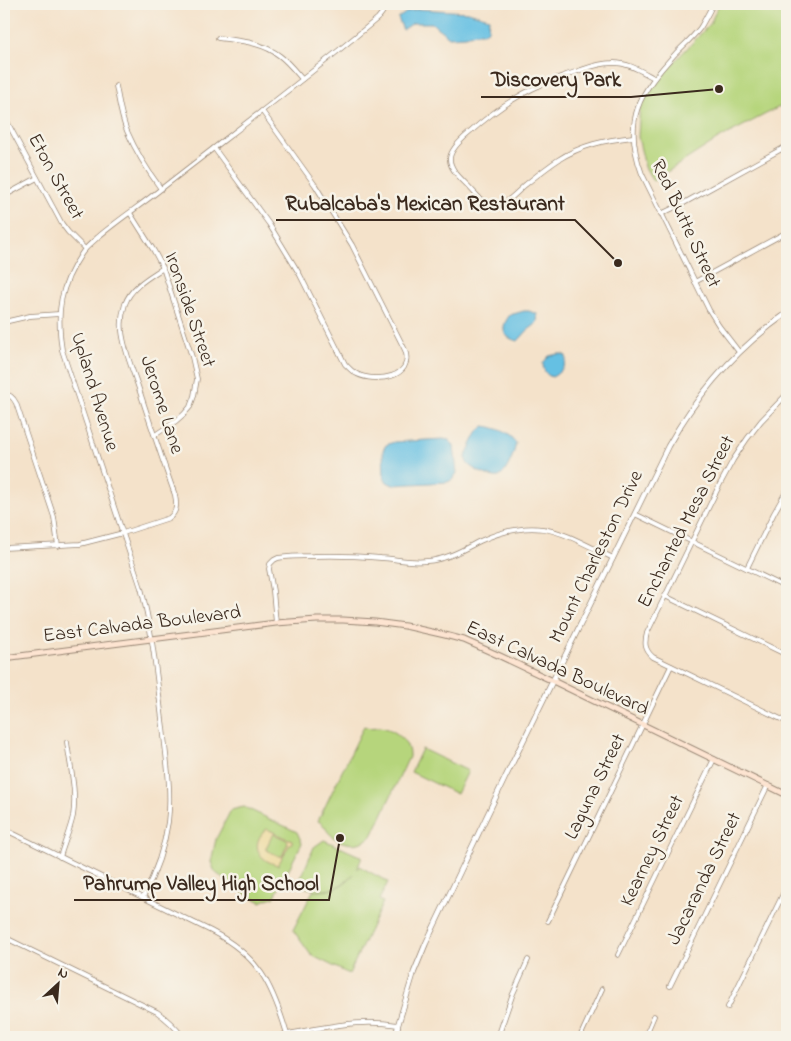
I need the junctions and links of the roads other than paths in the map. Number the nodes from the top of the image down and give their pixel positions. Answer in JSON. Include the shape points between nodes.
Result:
{"nodes":[{"id":1,"x":387,"y":4,"type":"edge"},
{"id":2,"x":713,"y":4,"type":"edge"},
{"id":3,"x":218,"y":38,"type":"dead end"},
{"id":4,"x":654,"y":78,"type":"junction"},
{"id":5,"x":302,"y":79,"type":"junction"},
{"id":6,"x":116,"y":86,"type":"dead end"},
{"id":7,"x":262,"y":111,"type":"junction"},
{"id":8,"x":4,"y":116,"type":"edge"},
{"id":9,"x":6,"y":126,"type":"edge"},
{"id":10,"x":633,"y":137,"type":"junction"},
{"id":11,"x":787,"y":146,"type":"edge"},
{"id":12,"x":214,"y":148,"type":"junction"},
{"id":13,"x":37,"y":178,"type":"junction"},
{"id":14,"x":161,"y":189,"type":"junction"},
{"id":15,"x":4,"y":196,"type":"edge"},
{"id":16,"x":130,"y":213,"type":"junction"},
{"id":17,"x":662,"y":214,"type":"junction"},
{"id":18,"x":787,"y":232,"type":"edge"},
{"id":19,"x":85,"y":250,"type":"junction"},
{"id":20,"x":163,"y":268,"type":"junction"},
{"id":21,"x":695,"y":282,"type":"junction"},
{"id":22,"x":787,"y":313,"type":"edge"},
{"id":23,"x":59,"y":314,"type":"junction"},
{"id":24,"x":4,"y":322,"type":"edge"},
{"id":25,"x":739,"y":352,"type":"junction"},
{"id":26,"x":4,"y":394,"type":"edge"},
{"id":27,"x":787,"y":394,"type":"edge"},
{"id":28,"x":155,"y":435,"type":"junction"},
{"id":29,"x":787,"y":490,"type":"edge"},
{"id":30,"x":635,"y":514,"type":"junction"},
{"id":31,"x":123,"y":533,"type":"junction"},
{"id":32,"x":692,"y":542,"type":"junction"},
{"id":33,"x":58,"y":546,"type":"junction"},
{"id":34,"x":4,"y":548,"type":"edge"},
{"id":35,"x":613,"y":558,"type":"junction"},
{"id":36,"x":747,"y":568,"type":"junction"},
{"id":37,"x":787,"y":588,"type":"edge"},
{"id":38,"x":665,"y":596,"type":"junction"},
{"id":39,"x":276,"y":623,"type":"junction"},
{"id":40,"x":152,"y":639,"type":"junction"},
{"id":41,"x":787,"y":655,"type":"edge"},
{"id":42,"x":4,"y":658,"type":"edge"},
{"id":43,"x":671,"y":666,"type":"junction"},
{"id":44,"x":553,"y":681,"type":"junction"},
{"id":45,"x":787,"y":722,"type":"edge"},
{"id":46,"x":643,"y":724,"type":"junction"},
{"id":47,"x":67,"y":742,"type":"dead end"},
{"id":48,"x":714,"y":759,"type":"junction"},
{"id":49,"x":768,"y":785,"type":"junction"},
{"id":50,"x":787,"y":795,"type":"edge"},
{"id":51,"x":4,"y":830,"type":"edge"},
{"id":52,"x":60,"y":857,"type":"junction"},
{"id":53,"x":787,"y":886,"type":"edge"},
{"id":54,"x":143,"y":897,"type":"junction"},
{"id":55,"x":548,"y":921,"type":"dead end"},
{"id":56,"x":4,"y":937,"type":"edge"},
{"id":57,"x":618,"y":955,"type":"dead end"},
{"id":58,"x":528,"y":960,"type":"dead end"},
{"id":59,"x":670,"y":986,"type":"dead end"},
{"id":60,"x":602,"y":989,"type":"dead end"},
{"id":61,"x":728,"y":1007,"type":"dead end"},
{"id":62,"x":654,"y":1016,"type":"dead end"},
{"id":63,"x":398,"y":1025,"type":"junction"},
{"id":64,"x":787,"y":1027,"type":"edge"},
{"id":65,"x":287,"y":1034,"type":"junction"},
{"id":66,"x":182,"y":1037,"type":"edge"},
{"id":67,"x":276,"y":1037,"type":"edge"},
{"id":68,"x":396,"y":1037,"type":"edge"},
{"id":69,"x":498,"y":1037,"type":"edge"},
{"id":70,"x":580,"y":1037,"type":"edge"},
{"id":71,"x":644,"y":1037,"type":"edge"},
{"id":72,"x":782,"y":1037,"type":"edge"}],
"edges":[{"from":1,"to":5,"type":"street","name":"Upland Avenue","via":[[378,18]]},
{"from":2,"to":4,"type":"street","name":"Red Butte Street","via":[[699,29]]},
{"from":3,"to":5,"type":"street","via":[[255,43],[266,48],[288,62]]},
{"from":4,"to":10,"type":"street","name":"Red Butte Street","via":[[637,110]]},
{"from":4,"to":10,"type":"street","via":[[628,66],[610,63],[545,82],[481,123],[455,148],[450,159],[455,171],[486,204],[495,207],[574,151],[601,142]]},
{"from":5,"to":7,"type":"street","name":"Upland Avenue"},
{"from":6,"to":14,"type":"street","via":[[127,130]]},
{"from":7,"to":12,"type":"street","name":"Upland Avenue"},
{"from":7,"to":12,"type":"street","via":[[305,170],[352,245],[405,350],[405,366],[400,372],[378,378],[366,377],[345,364],[300,275],[269,224]]},
{"from":8,"to":9,"type":"street","name":"Eton Street"},
{"from":9,"to":13,"type":"street","name":"Eton Street"},
{"from":10,"to":17,"type":"street","name":"Red Butte Street","via":[[640,168]]},
{"from":11,"to":17,"type":"street"},
{"from":12,"to":14,"type":"street","name":"Upland Avenue"},
{"from":13,"to":15,"type":"street"},
{"from":13,"to":19,"type":"street","name":"Eton Street","via":[[62,224]]},
{"from":14,"to":16,"type":"street","name":"Upland Avenue"},
{"from":16,"to":19,"type":"street","name":"Upland Avenue"},
{"from":16,"to":20,"type":"street","name":"Ironside Street"},
{"from":17,"to":21,"type":"street","name":"Red Butte Street"},
{"from":18,"to":21,"type":"street"},
{"from":19,"to":23,"type":"street","name":"Upland Avenue","via":[[66,282]]},
{"from":20,"to":28,"type":"street","name":"Jerome Lane","via":[[142,281],[129,296],[121,321],[125,344]]},
{"from":20,"to":28,"type":"street","name":"Ironside Street","via":[[192,357],[197,384],[190,407]]},
{"from":21,"to":25,"type":"street","name":"Red Butte Street","via":[[719,326]]},
{"from":22,"to":25,"type":"street","name":"Mount Charleston Drive"},
{"from":23,"to":24,"type":"street"},
{"from":23,"to":31,"type":"street","name":"Upland Avenue","via":[[62,350]]},
{"from":25,"to":30,"type":"street","name":"Mount Charleston Drive","via":[[681,423]]},
{"from":26,"to":33,"type":"street","via":[[11,395],[16,402],[54,517]]},
{"from":27,"to":32,"type":"street","name":"Enchanted Mesa Street","via":[[746,439]]},
{"from":28,"to":31,"type":"street","name":"Jerome Lane","via":[[177,507],[169,518]]},
{"from":29,"to":36,"type":"street"},
{"from":30,"to":32,"type":"street"},
{"from":30,"to":35,"type":"street","name":"Mount Charleston Drive"},
{"from":31,"to":33,"type":"street","via":[[93,542]]},
{"from":31,"to":40,"type":"street","name":"Upland Avenue","via":[[146,606]]},
{"from":32,"to":36,"type":"street"},
{"from":32,"to":38,"type":"street","name":"Enchanted Mesa Street"},
{"from":33,"to":34,"type":"street"},
{"from":35,"to":39,"type":"street","via":[[555,531],[530,528],[498,534],[451,555],[428,561],[343,555],[278,558],[269,569]]},
{"from":35,"to":44,"type":"street","name":"Mount Charleston Drive"},
{"from":36,"to":37,"type":"street"},
{"from":38,"to":41,"type":"street"},
{"from":38,"to":43,"type":"street","name":"Enchanted Mesa Street","via":[[647,634],[645,648],[653,657]]},
{"from":39,"to":40,"type":"main road","name":"East Calvada Boulevard"},
{"from":39,"to":44,"type":"main road","name":"East Calvada Boulevard","via":[[343,620],[405,626],[464,640]]},
{"from":40,"to":42,"type":"main road","name":"East Calvada Boulevard"},
{"from":40,"to":54,"type":"street","name":"Upland Avenue","via":[[170,803],[159,862]]},
{"from":43,"to":45,"type":"street"},
{"from":43,"to":46,"type":"street","name":"Laguna Street"},
{"from":44,"to":46,"type":"main road","name":"East Calvada Boulevard"},
{"from":44,"to":63,"type":"street","name":"Mount Charleston Drive","via":[[426,943]]},
{"from":46,"to":48,"type":"main road","name":"East Calvada Boulevard"},
{"from":46,"to":55,"type":"street","name":"Laguna Street"},
{"from":47,"to":52,"type":"street","via":[[73,808]]},
{"from":48,"to":49,"type":"main road","name":"East Calvada Boulevard"},
{"from":48,"to":57,"type":"street","name":"Kearney Street"},
{"from":49,"to":50,"type":"main road","name":"East Calvada Boulevard"},
{"from":49,"to":59,"type":"street","name":"Jacaranda Street"},
{"from":51,"to":52,"type":"street"},
{"from":52,"to":54,"type":"street"},
{"from":53,"to":61,"type":"street"},
{"from":54,"to":65,"type":"street","via":[[225,938],[245,954],[273,993]]},
{"from":56,"to":66,"type":"street","via":[[156,1012]]},
{"from":58,"to":69,"type":"street"},
{"from":60,"to":70,"type":"street"},
{"from":62,"to":71,"type":"street"},
{"from":63,"to":65,"type":"street","via":[[366,1022]]},
{"from":63,"to":68,"type":"street","name":"Mount Charleston Drive"},
{"from":64,"to":72,"type":"street"},
{"from":65,"to":67,"type":"street"}]}
